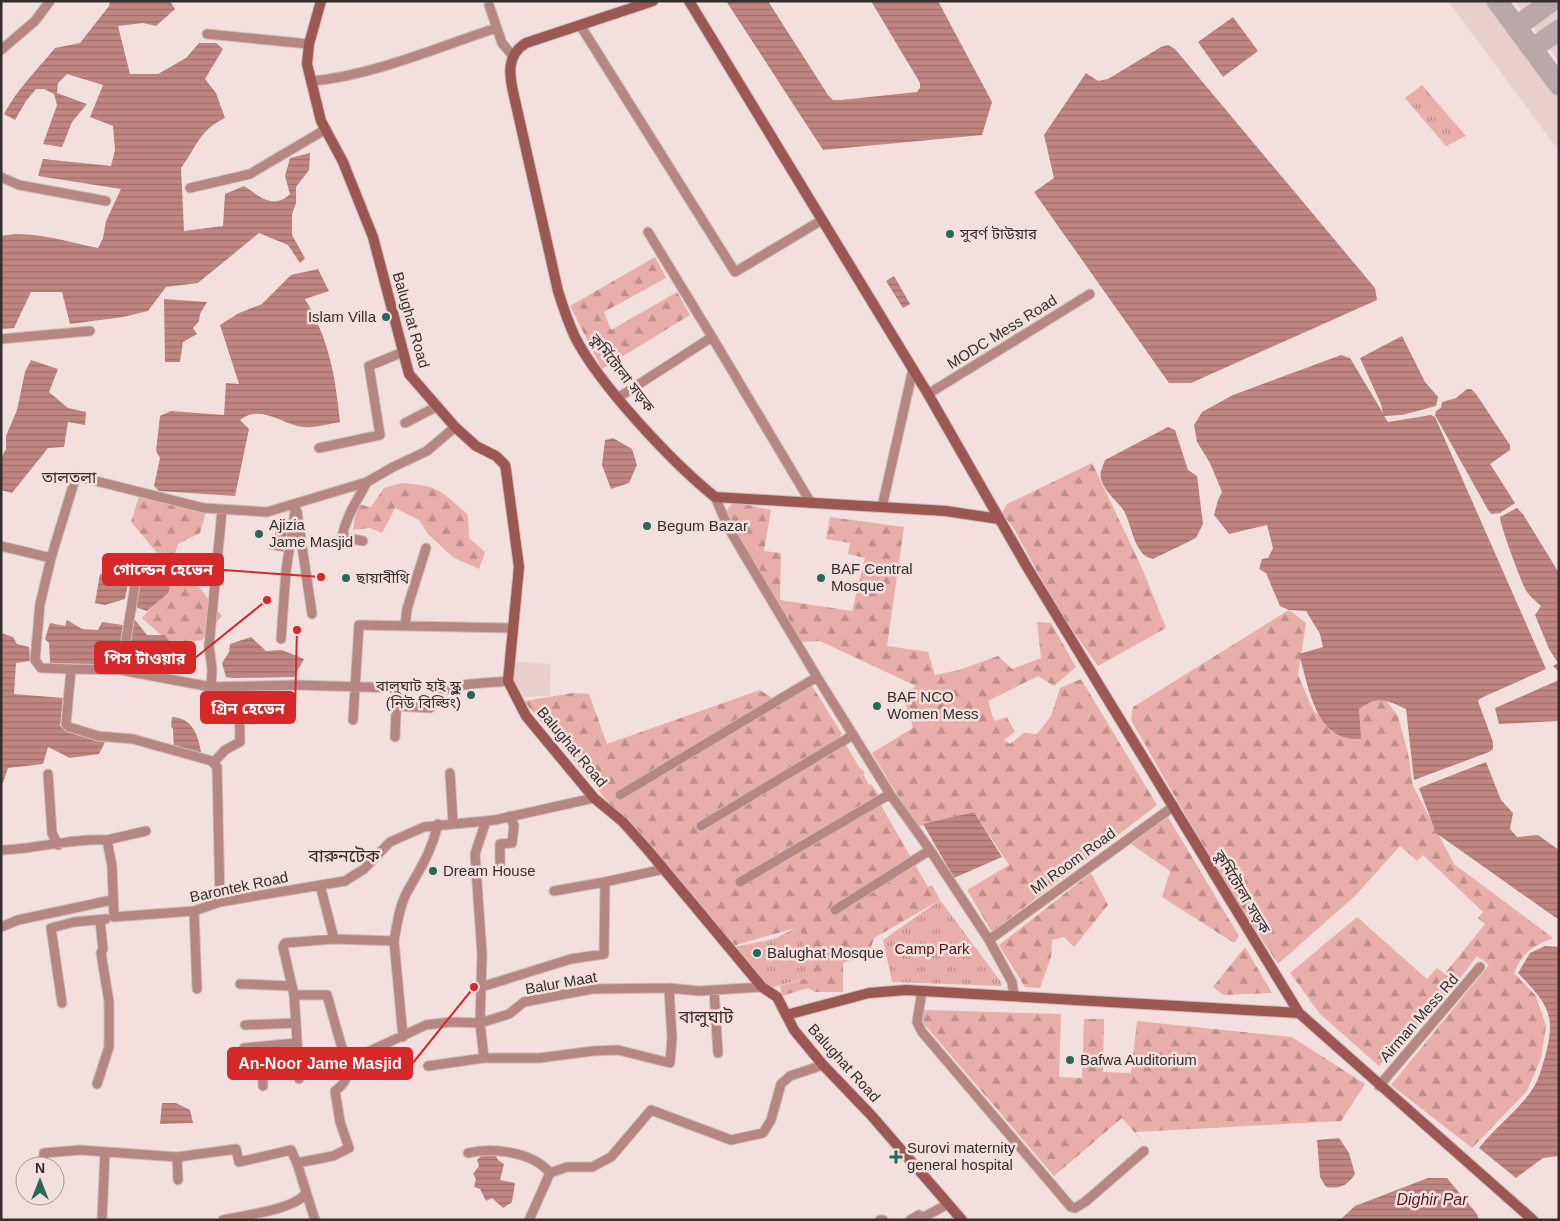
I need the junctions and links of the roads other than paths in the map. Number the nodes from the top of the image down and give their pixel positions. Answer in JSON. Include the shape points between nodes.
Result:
{"nodes":[{"id":1,"x":50,"y":1,"type":"edge"},
{"id":2,"x":321,"y":1,"type":"edge"},
{"id":3,"x":653,"y":1,"type":"edge"},
{"id":4,"x":689,"y":1,"type":"edge"},
{"id":5,"x":489,"y":5,"type":"dead end"},
{"id":6,"x":580,"y":25,"type":"junction"},
{"id":7,"x":496,"y":28,"type":"junction"},
{"id":8,"x":207,"y":34,"type":"dead end"},
{"id":9,"x":310,"y":44,"type":"junction"},
{"id":10,"x":3,"y":46,"type":"edge"},
{"id":11,"x":512,"y":55,"type":"junction"},
{"id":12,"x":312,"y":81,"type":"junction"},
{"id":13,"x":326,"y":129,"type":"junction"},
{"id":14,"x":1,"y":177,"type":"edge"},
{"id":15,"x":190,"y":188,"type":"dead end"},
{"id":16,"x":106,"y":201,"type":"dead end"},
{"id":17,"x":822,"y":220,"type":"junction"},
{"id":18,"x":648,"y":232,"type":"dead end"},
{"id":19,"x":1090,"y":294,"type":"dead end"},
{"id":20,"x":90,"y":331,"type":"dead end"},
{"id":21,"x":712,"y":337,"type":"junction"},
{"id":22,"x":1,"y":339,"type":"edge"},
{"id":23,"x":403,"y":352,"type":"junction"},
{"id":24,"x":913,"y":369,"type":"junction"},
{"id":25,"x":928,"y":394,"type":"junction"},
{"id":26,"x":618,"y":397,"type":"junction"},
{"id":27,"x":436,"y":407,"type":"junction"},
{"id":28,"x":405,"y":423,"type":"dead end"},
{"id":29,"x":455,"y":427,"type":"junction"},
{"id":30,"x":319,"y":448,"type":"dead end"},
{"id":31,"x":367,"y":482,"type":"junction"},
{"id":32,"x":715,"y":497,"type":"junction"},
{"id":33,"x":811,"y":503,"type":"junction"},
{"id":34,"x":296,"y":504,"type":"junction"},
{"id":35,"x":882,"y":507,"type":"junction"},
{"id":36,"x":222,"y":510,"type":"junction"},
{"id":37,"x":999,"y":518,"type":"junction"},
{"id":38,"x":363,"y":541,"type":"dead end"},
{"id":39,"x":1,"y":546,"type":"edge"},
{"id":40,"x":426,"y":548,"type":"dead end"},
{"id":41,"x":51,"y":558,"type":"junction"},
{"id":42,"x":138,"y":567,"type":"dead end"},
{"id":43,"x":312,"y":614,"type":"dead end"},
{"id":44,"x":405,"y":626,"type":"junction"},
{"id":45,"x":512,"y":628,"type":"junction"},
{"id":46,"x":281,"y":638,"type":"dead end"},
{"id":47,"x":71,"y":669,"type":"junction"},
{"id":48,"x":121,"y":670,"type":"junction"},
{"id":49,"x":817,"y":677,"type":"junction"},
{"id":50,"x":508,"y":681,"type":"junction"},
{"id":51,"x":355,"y":687,"type":"junction"},
{"id":52,"x":211,"y":688,"type":"junction"},
{"id":53,"x":239,"y":688,"type":"junction"},
{"id":54,"x":396,"y":706,"type":"junction"},
{"id":55,"x":354,"y":720,"type":"dead end"},
{"id":56,"x":853,"y":734,"type":"junction"},
{"id":57,"x":395,"y":737,"type":"dead end"},
{"id":58,"x":213,"y":763,"type":"junction"},
{"id":59,"x":450,"y":773,"type":"dead end"},
{"id":60,"x":48,"y":774,"type":"dead end"},
{"id":61,"x":890,"y":794,"type":"junction"},
{"id":62,"x":620,"y":795,"type":"dead end"},
{"id":63,"x":594,"y":798,"type":"junction"},
{"id":64,"x":1174,"y":806,"type":"junction"},
{"id":65,"x":510,"y":816,"type":"junction"},
{"id":66,"x":486,"y":821,"type":"junction"},
{"id":67,"x":453,"y":823,"type":"junction"},
{"id":68,"x":438,"y":824,"type":"junction"},
{"id":69,"x":701,"y":826,"type":"dead end"},
{"id":70,"x":146,"y":832,"type":"dead end"},
{"id":71,"x":107,"y":840,"type":"junction"},
{"id":72,"x":58,"y":845,"type":"junction"},
{"id":73,"x":1,"y":850,"type":"edge"},
{"id":74,"x":930,"y":850,"type":"junction"},
{"id":75,"x":664,"y":869,"type":"junction"},
{"id":76,"x":524,"y":872,"type":"dead end"},
{"id":77,"x":605,"y":882,"type":"junction"},
{"id":78,"x":740,"y":882,"type":"dead end"},
{"id":79,"x":320,"y":886,"type":"junction"},
{"id":80,"x":554,"y":891,"type":"dead end"},
{"id":81,"x":112,"y":900,"type":"junction"},
{"id":82,"x":220,"y":902,"type":"junction"},
{"id":83,"x":836,"y":910,"type":"dead end"},
{"id":84,"x":194,"y":911,"type":"junction"},
{"id":85,"x":114,"y":917,"type":"junction"},
{"id":86,"x":100,"y":920,"type":"junction"},
{"id":87,"x":1,"y":927,"type":"edge"},
{"id":88,"x":334,"y":939,"type":"junction"},
{"id":89,"x":989,"y":940,"type":"junction"},
{"id":90,"x":394,"y":941,"type":"junction"},
{"id":91,"x":1480,"y":967,"type":"dead end"},
{"id":92,"x":240,"y":984,"type":"dead end"},
{"id":93,"x":292,"y":986,"type":"junction"},
{"id":94,"x":481,"y":987,"type":"junction"},
{"id":95,"x":762,"y":987,"type":"junction"},
{"id":96,"x":669,"y":988,"type":"junction"},
{"id":97,"x":197,"y":989,"type":"dead end"},
{"id":98,"x":714,"y":990,"type":"junction"},
{"id":99,"x":922,"y":991,"type":"junction"},
{"id":100,"x":294,"y":995,"type":"junction"},
{"id":101,"x":1014,"y":996,"type":"junction"},
{"id":102,"x":62,"y":1003,"type":"dead end"},
{"id":103,"x":1299,"y":1013,"type":"junction"},
{"id":104,"x":786,"y":1015,"type":"junction"},
{"id":105,"x":296,"y":1023,"type":"junction"},
{"id":106,"x":480,"y":1023,"type":"junction"},
{"id":107,"x":245,"y":1025,"type":"dead end"},
{"id":108,"x":402,"y":1037,"type":"junction"},
{"id":109,"x":297,"y":1043,"type":"junction"},
{"id":110,"x":262,"y":1047,"type":"junction"},
{"id":111,"x":244,"y":1048,"type":"dead end"},
{"id":112,"x":718,"y":1053,"type":"dead end"},
{"id":113,"x":484,"y":1058,"type":"junction"},
{"id":114,"x":346,"y":1062,"type":"junction"},
{"id":115,"x":823,"y":1065,"type":"junction"},
{"id":116,"x":428,"y":1066,"type":"dead end"},
{"id":117,"x":299,"y":1079,"type":"dead end"},
{"id":118,"x":97,"y":1084,"type":"dead end"},
{"id":119,"x":263,"y":1086,"type":"dead end"},
{"id":120,"x":1379,"y":1086,"type":"junction"},
{"id":121,"x":1144,"y":1151,"type":"dead end"},
{"id":122,"x":105,"y":1152,"type":"junction"},
{"id":123,"x":468,"y":1153,"type":"dead end"},
{"id":124,"x":44,"y":1156,"type":"edge"},
{"id":125,"x":177,"y":1157,"type":"junction"},
{"id":126,"x":297,"y":1163,"type":"junction"},
{"id":127,"x":550,"y":1173,"type":"junction"},
{"id":128,"x":178,"y":1180,"type":"dead end"},
{"id":129,"x":306,"y":1193,"type":"junction"},
{"id":130,"x":948,"y":1204,"type":"junction"},
{"id":131,"x":532,"y":1219,"type":"edge"},
{"id":132,"x":102,"y":1220,"type":"edge"},
{"id":133,"x":223,"y":1220,"type":"edge"},
{"id":134,"x":315,"y":1220,"type":"edge"},
{"id":135,"x":910,"y":1220,"type":"edge"},
{"id":136,"x":962,"y":1220,"type":"edge"},
{"id":137,"x":1532,"y":1220,"type":"edge"}],
"edges":[{"from":1,"to":10,"type":"street","via":[[35,21]]},
{"from":2,"to":9,"type":"street","name":"Balughat Road"},
{"from":3,"to":6,"type":"street"},
{"from":4,"to":17,"type":"street","name":"কুর্মিটোলা সড়ক"},
{"from":5,"to":7,"type":"street"},
{"from":6,"to":11,"type":"street","via":[[526,43]]},
{"from":6,"to":17,"type":"street","via":[[735,272]]},
{"from":7,"to":11,"type":"street"},
{"from":7,"to":12,"type":"street","via":[[336,79]]},
{"from":8,"to":9,"type":"street"},
{"from":9,"to":12,"type":"street","name":"Balughat Road","via":[[308,64]]},
{"from":11,"to":26,"type":"street","name":"কুর্মিটোলা সড়ক","via":[[510,80],[561,300],[576,338]]},
{"from":12,"to":13,"type":"street","name":"Balughat Road","via":[[321,121]]},
{"from":13,"to":15,"type":"street","via":[[250,174]]},
{"from":13,"to":23,"type":"street","name":"Balughat Road","via":[[343,162],[373,238]]},
{"from":14,"to":16,"type":"street","via":[[19,185]]},
{"from":17,"to":24,"type":"street","name":"কুর্মিটোলা সড়ক"},
{"from":18,"to":21,"type":"street"},
{"from":19,"to":25,"type":"street","name":"MODC Mess Road"},
{"from":20,"to":22,"type":"street"},
{"from":21,"to":26,"type":"street"},
{"from":21,"to":33,"type":"street"},
{"from":23,"to":27,"type":"street","name":"Balughat Road","via":[[409,374]]},
{"from":23,"to":30,"type":"street","via":[[369,366],[380,435]]},
{"from":24,"to":25,"type":"street","name":"কুর্মিটোলা সড়ক"},
{"from":24,"to":35,"type":"street"},
{"from":25,"to":37,"type":"street","name":"কুর্মিটোলা সড়ক"},
{"from":26,"to":32,"type":"street","name":"কুর্মিটোলা সড়ক","via":[[667,452]]},
{"from":27,"to":28,"type":"street"},
{"from":27,"to":29,"type":"street","name":"Balughat Road"},
{"from":29,"to":31,"type":"street","via":[[427,452],[393,466]]},
{"from":29,"to":45,"type":"street","name":"Balughat Road","via":[[476,446],[496,456],[506,470],[519,567]]},
{"from":31,"to":34,"type":"street"},
{"from":31,"to":38,"type":"street","via":[[345,519],[342,537]]},
{"from":32,"to":33,"type":"street"},
{"from":32,"to":49,"type":"street","via":[[729,529]]},
{"from":33,"to":35,"type":"street"},
{"from":34,"to":36,"type":"street","via":[[267,512]]},
{"from":34,"to":43,"type":"street"},
{"from":34,"to":46,"type":"street"},
{"from":35,"to":37,"type":"street"},
{"from":36,"to":41,"type":"street","via":[[76,476]]},
{"from":36,"to":52,"type":"street","via":[[209,646]]},
{"from":37,"to":64,"type":"street","name":"কুর্মিটোলা সড়ক"},
{"from":39,"to":41,"type":"street"},
{"from":40,"to":44,"type":"street"},
{"from":41,"to":47,"type":"street","via":[[40,604],[35,660],[41,668]]},
{"from":42,"to":48,"type":"street"},
{"from":44,"to":45,"type":"street"},
{"from":44,"to":51,"type":"street","via":[[359,625]]},
{"from":45,"to":50,"type":"street","name":"Balughat Road"},
{"from":47,"to":48,"type":"street"},
{"from":47,"to":58,"type":"street","via":[[66,724],[69,727],[98,736],[133,739]]},
{"from":48,"to":52,"type":"street"},
{"from":49,"to":56,"type":"street"},
{"from":49,"to":62,"type":"street"},
{"from":50,"to":54,"type":"street","via":[[450,688],[441,693],[430,708]]},
{"from":50,"to":63,"type":"street","name":"Balughat Road","via":[[526,716]]},
{"from":51,"to":53,"type":"street","via":[[296,685]]},
{"from":51,"to":54,"type":"street","via":[[397,688]]},
{"from":51,"to":55,"type":"street"},
{"from":52,"to":53,"type":"street"},
{"from":53,"to":58,"type":"street","via":[[240,742],[225,750]]},
{"from":54,"to":57,"type":"street"},
{"from":56,"to":61,"type":"street"},
{"from":56,"to":69,"type":"street"},
{"from":58,"to":82,"type":"street","via":[[216,767]]},
{"from":59,"to":67,"type":"street"},
{"from":60,"to":72,"type":"street","via":[[52,832]]},
{"from":61,"to":74,"type":"street"},
{"from":61,"to":78,"type":"street"},
{"from":63,"to":65,"type":"street","name":"Barontek Road"},
{"from":63,"to":75,"type":"street","name":"Balughat Road","via":[[623,822]]},
{"from":64,"to":89,"type":"street","name":"MI Room Road"},
{"from":64,"to":103,"type":"street","name":"কুর্মিটোলা সড়ক"},
{"from":65,"to":66,"type":"street","name":"Barontek Road"},
{"from":65,"to":76,"type":"street","via":[[514,826],[512,843],[500,844],[500,871]]},
{"from":66,"to":67,"type":"street","name":"Barontek Road"},
{"from":66,"to":94,"type":"street","via":[[475,854]]},
{"from":67,"to":68,"type":"street","name":"Barontek Road"},
{"from":68,"to":79,"type":"street","name":"Barontek Road","via":[[412,831],[390,842],[364,868],[345,881]]},
{"from":68,"to":90,"type":"street","via":[[433,845],[407,892]]},
{"from":70,"to":71,"type":"street"},
{"from":71,"to":72,"type":"street","via":[[91,839]]},
{"from":71,"to":81,"type":"street","via":[[112,866]]},
{"from":72,"to":73,"type":"street"},
{"from":74,"to":83,"type":"street"},
{"from":74,"to":89,"type":"street"},
{"from":75,"to":77,"type":"street"},
{"from":75,"to":95,"type":"street","name":"Balughat Road"},
{"from":77,"to":80,"type":"street"},
{"from":77,"to":94,"type":"street","via":[[605,953],[571,959]]},
{"from":79,"to":82,"type":"street","name":"Barontek Road"},
{"from":79,"to":88,"type":"street"},
{"from":81,"to":85,"type":"street"},
{"from":81,"to":87,"type":"street","via":[[18,920]]},
{"from":82,"to":84,"type":"street","name":"Barontek Road"},
{"from":84,"to":85,"type":"street","name":"Barontek Road"},
{"from":84,"to":97,"type":"street"},
{"from":85,"to":86,"type":"street","name":"Barontek Road"},
{"from":86,"to":102,"type":"street","name":"Barontek Road","via":[[50,928]]},
{"from":86,"to":118,"type":"street","via":[[109,1047]]},
{"from":88,"to":90,"type":"street"},
{"from":88,"to":93,"type":"street","via":[[284,945]]},
{"from":89,"to":101,"type":"street","via":[[1012,982]]},
{"from":90,"to":108,"type":"street"},
{"from":91,"to":120,"type":"street","name":"Airman Mess Rd"},
{"from":92,"to":93,"type":"street"},
{"from":93,"to":100,"type":"street"},
{"from":94,"to":106,"type":"street"},
{"from":95,"to":98,"type":"street","name":"Balur Maat"},
{"from":95,"to":104,"type":"street","name":"Balughat Road","via":[[777,997]]},
{"from":96,"to":98,"type":"street","name":"Balur Maat"},
{"from":96,"to":106,"type":"street","name":"Balur Maat","via":[[592,989],[524,1002],[509,1014]]},
{"from":96,"to":113,"type":"street","via":[[670,1062],[618,1050],[539,1058]]},
{"from":98,"to":112,"type":"street"},
{"from":99,"to":101,"type":"street"},
{"from":99,"to":104,"type":"street","via":[[869,993]]},
{"from":99,"to":121,"type":"street","via":[[917,1022],[922,1032],[1071,1207],[1085,1202]]},
{"from":100,"to":105,"type":"street"},
{"from":100,"to":114,"type":"street","via":[[327,995]]},
{"from":101,"to":103,"type":"street"},
{"from":103,"to":120,"type":"street","name":"কুর্মিটোলা সড়ক"},
{"from":104,"to":115,"type":"street","name":"Balughat Road"},
{"from":105,"to":107,"type":"street"},
{"from":105,"to":109,"type":"street"},
{"from":106,"to":108,"type":"street","name":"Balur Maat","via":[[426,1025]]},
{"from":106,"to":113,"type":"street"},
{"from":108,"to":114,"type":"street","name":"Balur Maat"},
{"from":109,"to":110,"type":"street"},
{"from":109,"to":117,"type":"street"},
{"from":110,"to":111,"type":"street"},
{"from":110,"to":119,"type":"street"},
{"from":113,"to":116,"type":"street"},
{"from":114,"to":126,"type":"street","via":[[346,1083],[335,1091],[340,1122],[349,1148],[333,1156]]},
{"from":115,"to":127,"type":"street","via":[[790,1076],[781,1084],[771,1120],[762,1133],[731,1140],[651,1110],[611,1157],[592,1166]]},
{"from":115,"to":130,"type":"street","name":"Balughat Road"},
{"from":120,"to":137,"type":"street","name":"কুর্মিটোলা সড়ক"},
{"from":122,"to":124,"type":"street","via":[[80,1150],[44,1153]]},
{"from":122,"to":125,"type":"street"},
{"from":122,"to":132,"type":"street"},
{"from":123,"to":127,"type":"street","via":[[480,1150],[527,1156],[545,1166]]},
{"from":125,"to":126,"type":"street","via":[[236,1149],[239,1162],[291,1150]]},
{"from":125,"to":128,"type":"street"},
{"from":126,"to":129,"type":"street"},
{"from":127,"to":131,"type":"street"},
{"from":129,"to":133,"type":"street","via":[[301,1200]]},
{"from":129,"to":134,"type":"street"},
{"from":130,"to":135,"type":"street","via":[[922,1218],[919,1215]]},
{"from":130,"to":136,"type":"street","name":"Balughat Road"}]}
